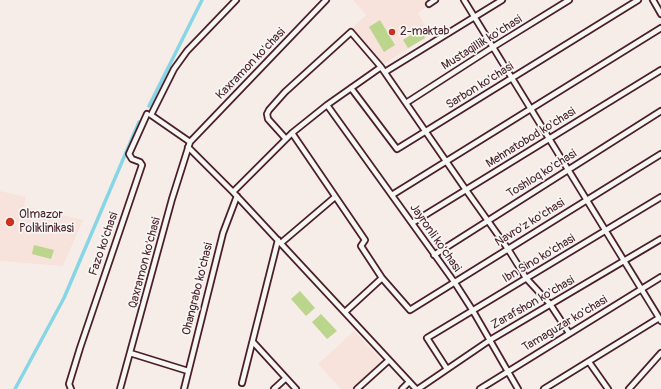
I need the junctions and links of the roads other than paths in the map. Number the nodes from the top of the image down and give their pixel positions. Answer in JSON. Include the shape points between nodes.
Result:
{"nodes":[{"id":1,"x":236,"y":0,"type":"edge"},
{"id":2,"x":326,"y":0,"type":"edge"},
{"id":3,"x":435,"y":0,"type":"edge"},
{"id":4,"x":464,"y":0,"type":"edge"},
{"id":5,"x":502,"y":0,"type":"edge"},
{"id":6,"x":569,"y":0,"type":"edge"},
{"id":7,"x":638,"y":0,"type":"edge"},
{"id":8,"x":653,"y":0,"type":"edge"},
{"id":9,"x":428,"y":4,"type":"dead end"},
{"id":10,"x":661,"y":14,"type":"edge"},
{"id":11,"x":475,"y":17,"type":"junction"},
{"id":12,"x":661,"y":28,"type":"edge"},
{"id":13,"x":493,"y":47,"type":"junction"},
{"id":14,"x":381,"y":67,"type":"junction"},
{"id":15,"x":661,"y":70,"type":"edge"},
{"id":16,"x":385,"y":72,"type":"junction"},
{"id":17,"x":512,"y":78,"type":"junction"},
{"id":18,"x":351,"y":88,"type":"junction"},
{"id":19,"x":406,"y":103,"type":"junction"},
{"id":20,"x":327,"y":105,"type":"junction"},
{"id":21,"x":531,"y":108,"type":"junction"},
{"id":22,"x":661,"y":111,"type":"edge"},
{"id":23,"x":149,"y":114,"type":"junction"},
{"id":24,"x":426,"y":132,"type":"junction"},
{"id":25,"x":292,"y":133,"type":"junction"},
{"id":26,"x":549,"y":138,"type":"junction"},
{"id":27,"x":286,"y":139,"type":"junction"},
{"id":28,"x":189,"y":144,"type":"junction"},
{"id":29,"x":661,"y":154,"type":"edge"},
{"id":30,"x":446,"y":161,"type":"junction"},
{"id":31,"x":568,"y":170,"type":"junction"},
{"id":32,"x":466,"y":190,"type":"junction"},
{"id":33,"x":235,"y":194,"type":"junction"},
{"id":34,"x":392,"y":195,"type":"junction"},
{"id":35,"x":335,"y":196,"type":"junction"},
{"id":36,"x":661,"y":197,"type":"edge"},
{"id":37,"x":587,"y":200,"type":"junction"},
{"id":38,"x":488,"y":220,"type":"junction"},
{"id":39,"x":412,"y":223,"type":"junction"},
{"id":40,"x":606,"y":232,"type":"junction"},
{"id":41,"x":661,"y":239,"type":"edge"},
{"id":42,"x":279,"y":242,"type":"junction"},
{"id":43,"x":508,"y":249,"type":"junction"},
{"id":44,"x":434,"y":255,"type":"junction"},
{"id":45,"x":625,"y":261,"type":"junction"},
{"id":46,"x":661,"y":277,"type":"edge"},
{"id":47,"x":382,"y":278,"type":"junction"},
{"id":48,"x":526,"y":278,"type":"junction"},
{"id":49,"x":455,"y":283,"type":"junction"},
{"id":50,"x":642,"y":289,"type":"junction"},
{"id":51,"x":550,"y":304,"type":"junction"},
{"id":52,"x":473,"y":311,"type":"junction"},
{"id":53,"x":345,"y":312,"type":"junction"},
{"id":54,"x":660,"y":320,"type":"edge"},
{"id":55,"x":569,"y":333,"type":"junction"},
{"id":56,"x":490,"y":340,"type":"junction"},
{"id":57,"x":253,"y":342,"type":"junction"},
{"id":58,"x":130,"y":353,"type":"junction"},
{"id":59,"x":661,"y":353,"type":"edge"},
{"id":60,"x":389,"y":360,"type":"junction"},
{"id":61,"x":589,"y":362,"type":"junction"},
{"id":62,"x":447,"y":369,"type":"junction"},
{"id":63,"x":188,"y":371,"type":"junction"},
{"id":64,"x":508,"y":371,"type":"junction"},
{"id":65,"x":286,"y":378,"type":"junction"},
{"id":66,"x":242,"y":382,"type":"dead end"},
{"id":67,"x":409,"y":382,"type":"junction"},
{"id":68,"x":607,"y":387,"type":"edge"},
{"id":69,"x":71,"y":389,"type":"edge"},
{"id":70,"x":120,"y":389,"type":"edge"},
{"id":71,"x":184,"y":389,"type":"edge"},
{"id":72,"x":274,"y":389,"type":"edge"},
{"id":73,"x":296,"y":389,"type":"edge"},
{"id":74,"x":357,"y":389,"type":"edge"},
{"id":75,"x":402,"y":389,"type":"edge"},
{"id":76,"x":417,"y":389,"type":"edge"},
{"id":77,"x":480,"y":389,"type":"edge"},
{"id":78,"x":518,"y":389,"type":"edge"},
{"id":79,"x":544,"y":389,"type":"edge"},
{"id":80,"x":599,"y":389,"type":"edge"},
{"id":81,"x":629,"y":389,"type":"edge"}],
"edges":[{"from":1,"to":23,"type":"street","via":[[183,57]]},
{"from":2,"to":28,"type":"street","name":"Kaxramon ko'chasi"},
{"from":3,"to":9,"type":"street"},
{"from":4,"to":11,"type":"street"},
{"from":5,"to":11,"type":"street"},
{"from":6,"to":13,"type":"street","name":"Mustaqillik ko'chasi"},
{"from":7,"to":17,"type":"street","name":"Sarbon ko'chasi"},
{"from":8,"to":10,"type":"street"},
{"from":11,"to":13,"type":"street"},
{"from":11,"to":16,"type":"street"},
{"from":12,"to":21,"type":"street"},
{"from":13,"to":17,"type":"street"},
{"from":13,"to":19,"type":"street","name":"Mustaqillik ko'chasi"},
{"from":14,"to":16,"type":"street"},
{"from":14,"to":18,"type":"street"},
{"from":14,"to":27,"type":"street","via":[[351,32],[285,92],[269,110],[268,119]]},
{"from":15,"to":26,"type":"street","name":"Mehnatobod ko'chasi"},
{"from":16,"to":19,"type":"street"},
{"from":17,"to":21,"type":"street"},
{"from":17,"to":24,"type":"street","name":"Sarbon ko'chasi"},
{"from":18,"to":20,"type":"street"},
{"from":18,"to":24,"type":"street","name":"Sarbon ko'chasi","via":[[397,149]]},
{"from":19,"to":24,"type":"street"},
{"from":20,"to":25,"type":"street"},
{"from":20,"to":34,"type":"street","name":"Jayronli ko'chasi"},
{"from":21,"to":26,"type":"street"},
{"from":21,"to":30,"type":"street"},
{"from":22,"to":31,"type":"street","name":"Toshloq ko'chasi"},
{"from":23,"to":28,"type":"street"},
{"from":23,"to":69,"type":"street","name":"Fazo ko'chasi","via":[[129,154],[142,166],[80,348],[69,384]]},
{"from":24,"to":30,"type":"street"},
{"from":25,"to":27,"type":"street"},
{"from":25,"to":35,"type":"street"},
{"from":26,"to":31,"type":"street"},
{"from":26,"to":32,"type":"street","name":"Mehnatobod ko'chasi"},
{"from":27,"to":33,"type":"street"},
{"from":28,"to":33,"type":"street"},
{"from":28,"to":58,"type":"street","name":"Qaxramon ko'chasi"},
{"from":29,"to":37,"type":"street","name":"Navro'z ko'chasi"},
{"from":30,"to":32,"type":"street"},
{"from":30,"to":34,"type":"street"},
{"from":31,"to":37,"type":"street"},
{"from":31,"to":38,"type":"street","name":"Toshloq ko'chasi"},
{"from":32,"to":38,"type":"street"},
{"from":32,"to":39,"type":"street","name":"Mehnatobod ko'chasi"},
{"from":33,"to":42,"type":"street"},
{"from":33,"to":63,"type":"street","name":"Ohangrabo ko'chasi"},
{"from":34,"to":39,"type":"street","name":"Jayronli ko'chasi"},
{"from":35,"to":42,"type":"street"},
{"from":35,"to":47,"type":"street","via":[[365,240],[361,246]]},
{"from":36,"to":40,"type":"street","name":"Ibn Sino ko'chasi"},
{"from":37,"to":40,"type":"street"},
{"from":37,"to":43,"type":"street","name":"Navro'z ko'chasi"},
{"from":38,"to":43,"type":"street"},
{"from":38,"to":44,"type":"street","name":"Toshloq ko'chasi"},
{"from":39,"to":44,"type":"street","name":"Jayronli ko'chasi"},
{"from":40,"to":45,"type":"street"},
{"from":40,"to":48,"type":"street","name":"Ibn Sino ko'chasi"},
{"from":41,"to":45,"type":"street","name":"Zarafshon ko'chasi"},
{"from":42,"to":53,"type":"street"},
{"from":42,"to":57,"type":"street"},
{"from":43,"to":48,"type":"street"},
{"from":43,"to":49,"type":"street","name":"Navro'z ko'chasi"},
{"from":44,"to":49,"type":"street","name":"Jayronli ko'chasi"},
{"from":45,"to":50,"type":"street"},
{"from":45,"to":51,"type":"street","name":"Zarafshon ko'chasi"},
{"from":46,"to":50,"type":"street","name":"Tamaguzar ko'chasi"},
{"from":47,"to":49,"type":"street","name":"Navro'z ko'chasi","via":[[410,310]]},
{"from":47,"to":53,"type":"street"},
{"from":48,"to":51,"type":"street"},
{"from":48,"to":52,"type":"street","name":"Ibn Sino ko'chasi"},
{"from":49,"to":52,"type":"street","name":"Jayronli ko'chasi"},
{"from":50,"to":54,"type":"street"},
{"from":50,"to":55,"type":"street","name":"Tamaguzar ko'chasi"},
{"from":51,"to":55,"type":"street"},
{"from":51,"to":56,"type":"street","name":"Zarafshon ko'chasi"},
{"from":52,"to":56,"type":"street","name":"Jayronli ko'chasi"},
{"from":52,"to":62,"type":"street","name":"Ibn Sino ko'chasi","via":[[427,338]]},
{"from":53,"to":60,"type":"street"},
{"from":54,"to":61,"type":"street"},
{"from":55,"to":64,"type":"street","name":"Tamaguzar ko'chasi"},
{"from":56,"to":62,"type":"street","name":"Zarafshon ko'chasi"},
{"from":56,"to":64,"type":"street","name":"Jayronli ko'chasi"},
{"from":57,"to":65,"type":"street"},
{"from":57,"to":66,"type":"street"},
{"from":58,"to":63,"type":"street"},
{"from":58,"to":70,"type":"street","name":"Qaxramon ko'chasi"},
{"from":59,"to":81,"type":"street"},
{"from":60,"to":67,"type":"street"},
{"from":60,"to":74,"type":"street"},
{"from":61,"to":68,"type":"street"},
{"from":61,"to":79,"type":"street"},
{"from":62,"to":76,"type":"street","name":"Zarafshon ko'chasi"},
{"from":63,"to":71,"type":"street","name":"Ohangrabo ko'chasi"},
{"from":64,"to":77,"type":"street","name":"Tamaguzar ko'chasi"},
{"from":64,"to":78,"type":"street","name":"Jayronli ko'chasi"},
{"from":65,"to":72,"type":"street"},
{"from":65,"to":73,"type":"street"},
{"from":67,"to":75,"type":"street"},
{"from":67,"to":76,"type":"street"},
{"from":68,"to":80,"type":"street"}]}
